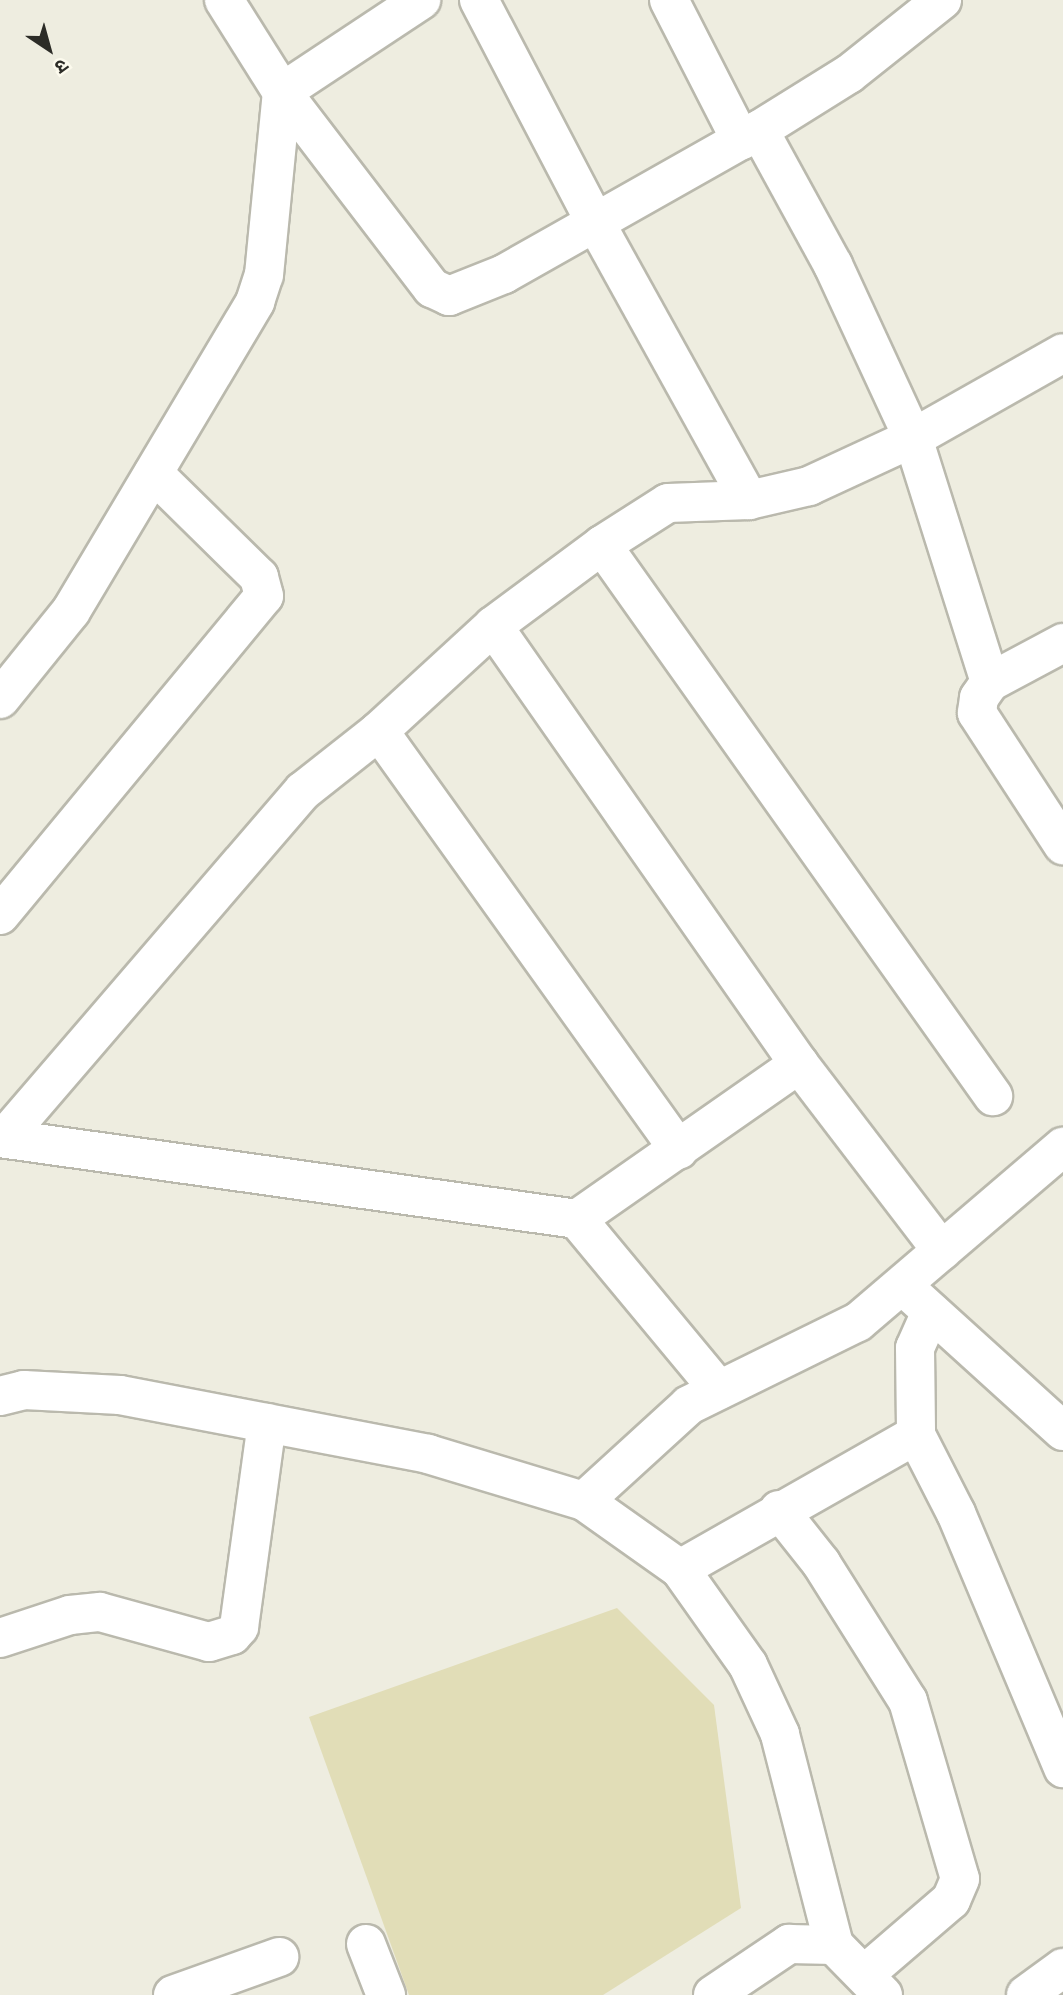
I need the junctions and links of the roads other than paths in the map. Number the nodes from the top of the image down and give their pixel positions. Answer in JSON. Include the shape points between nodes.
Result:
{"nodes":[{"id":1,"x":225,"y":0,"type":"edge"},
{"id":2,"x":421,"y":0,"type":"edge"},
{"id":3,"x":479,"y":0,"type":"edge"},
{"id":4,"x":669,"y":0,"type":"edge"},
{"id":5,"x":942,"y":0,"type":"edge"},
{"id":6,"x":282,"y":92,"type":"junction"},
{"id":7,"x":750,"y":135,"type":"junction"},
{"id":8,"x":595,"y":222,"type":"junction"},
{"id":9,"x":1059,"y":366,"type":"edge"},
{"id":10,"x":913,"y":438,"type":"junction"},
{"id":11,"x":153,"y":473,"type":"junction"},
{"id":12,"x":750,"y":500,"type":"junction"},
{"id":13,"x":602,"y":545,"type":"junction"},
{"id":14,"x":494,"y":626,"type":"junction"},
{"id":15,"x":1063,"y":643,"type":"edge"},
{"id":16,"x":990,"y":682,"type":"junction"},
{"id":17,"x":0,"y":699,"type":"edge"},
{"id":18,"x":379,"y":731,"type":"junction"},
{"id":19,"x":1063,"y":845,"type":"edge"},
{"id":20,"x":0,"y":915,"type":"edge"},
{"id":21,"x":799,"y":1064,"type":"junction"},
{"id":22,"x":993,"y":1096,"type":"dead end"},
{"id":23,"x":3,"y":1137,"type":"edge"},
{"id":24,"x":679,"y":1150,"type":"junction"},
{"id":25,"x":1059,"y":1162,"type":"edge"},
{"id":26,"x":577,"y":1219,"type":"junction"},
{"id":27,"x":942,"y":1251,"type":"junction"},
{"id":28,"x":902,"y":1285,"type":"junction"},
{"id":29,"x":931,"y":1312,"type":"junction"},
{"id":30,"x":719,"y":1390,"type":"junction"},
{"id":31,"x":0,"y":1396,"type":"edge"},
{"id":32,"x":267,"y":1423,"type":"junction"},
{"id":33,"x":1063,"y":1431,"type":"edge"},
{"id":34,"x":916,"y":1435,"type":"junction"},
{"id":35,"x":584,"y":1501,"type":"junction"},
{"id":36,"x":779,"y":1510,"type":"junction"},
{"id":37,"x":680,"y":1569,"type":"junction"},
{"id":38,"x":0,"y":1638,"type":"edge"},
{"id":39,"x":1063,"y":1768,"type":"edge"},
{"id":40,"x":366,"y":1944,"type":"dead end"},
{"id":41,"x":834,"y":1945,"type":"junction"},
{"id":42,"x":279,"y":1957,"type":"dead end"},
{"id":43,"x":1063,"y":1968,"type":"edge"},
{"id":44,"x":874,"y":1984,"type":"edge"},
{"id":45,"x":173,"y":1995,"type":"edge"},
{"id":46,"x":386,"y":1995,"type":"edge"},
{"id":47,"x":713,"y":1995,"type":"edge"},
{"id":48,"x":1026,"y":1995,"type":"edge"}],
"edges":[{"from":1,"to":6,"type":"street"},
{"from":2,"to":6,"type":"street"},
{"from":3,"to":8,"type":"street"},
{"from":4,"to":7,"type":"street"},
{"from":5,"to":7,"type":"street","via":[[849,74]]},
{"from":6,"to":8,"type":"street","via":[[440,295],[449,296],[504,274]]},
{"from":6,"to":11,"type":"street","via":[[264,275],[255,302]]},
{"from":7,"to":8,"type":"street"},
{"from":7,"to":10,"type":"street","via":[[833,265]]},
{"from":8,"to":12,"type":"street"},
{"from":9,"to":10,"type":"street"},
{"from":10,"to":12,"type":"street","via":[[809,486]]},
{"from":10,"to":16,"type":"street"},
{"from":11,"to":17,"type":"street","via":[[71,611]]},
{"from":11,"to":20,"type":"street","via":[[259,577],[264,596]]},
{"from":12,"to":13,"type":"street","via":[[668,503]]},
{"from":13,"to":14,"type":"street"},
{"from":13,"to":22,"type":"street"},
{"from":14,"to":18,"type":"street"},
{"from":14,"to":21,"type":"street"},
{"from":15,"to":16,"type":"street"},
{"from":16,"to":19,"type":"street","via":[[979,698],[977,713]]},
{"from":18,"to":23,"type":"street","via":[[303,791]]},
{"from":18,"to":24,"type":"street"},
{"from":21,"to":24,"type":"street"},
{"from":21,"to":27,"type":"street"},
{"from":23,"to":26,"type":"street"},
{"from":24,"to":26,"type":"street"},
{"from":25,"to":27,"type":"street"},
{"from":26,"to":30,"type":"street"},
{"from":27,"to":28,"type":"street"},
{"from":28,"to":29,"type":"street"},
{"from":28,"to":30,"type":"street","via":[[858,1322]]},
{"from":29,"to":33,"type":"street"},
{"from":29,"to":34,"type":"street","via":[[915,1348]]},
{"from":30,"to":35,"type":"street","via":[[689,1405]]},
{"from":31,"to":32,"type":"street","via":[[24,1390],[120,1395]]},
{"from":32,"to":35,"type":"street","via":[[428,1454]]},
{"from":32,"to":38,"type":"street","via":[[239,1627],[232,1635],[209,1642],[100,1612],[70,1615]]},
{"from":34,"to":36,"type":"street"},
{"from":34,"to":39,"type":"street","via":[[956,1513]]},
{"from":35,"to":37,"type":"street"},
{"from":36,"to":37,"type":"street"},
{"from":36,"to":44,"type":"street","via":[[821,1563],[908,1701],[960,1879],[951,1900]]},
{"from":37,"to":41,"type":"street","via":[[748,1665],[780,1734]]},
{"from":40,"to":46,"type":"street"},
{"from":41,"to":44,"type":"street"},
{"from":41,"to":47,"type":"street","via":[[789,1944]]},
{"from":42,"to":45,"type":"street"},
{"from":43,"to":48,"type":"street"}]}
